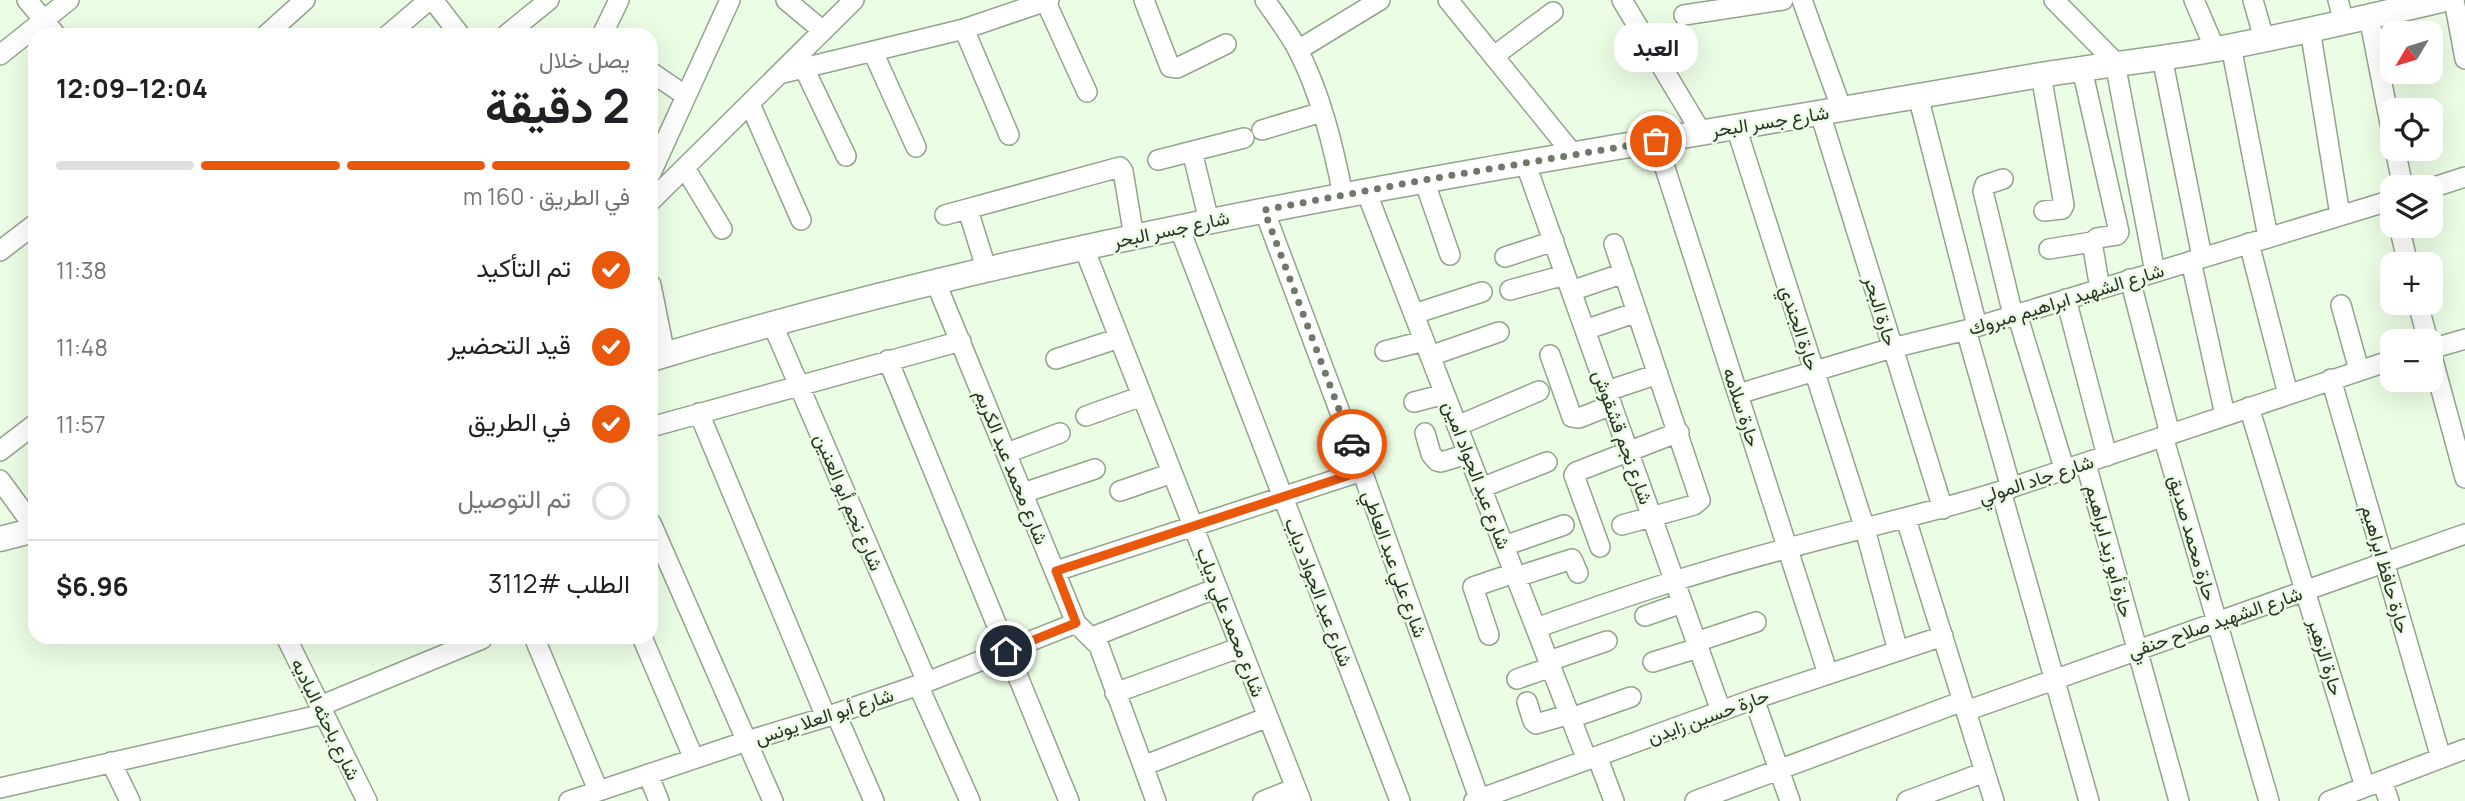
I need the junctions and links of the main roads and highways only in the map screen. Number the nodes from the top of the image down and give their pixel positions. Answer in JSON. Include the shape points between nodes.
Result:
{"nodes":[{"id":1,"x":2441,"y":0,"type":"edge"},
{"id":2,"x":2400,"y":5,"type":"edge"},
{"id":3,"x":2341,"y":11,"type":"edge"},
{"id":4,"x":658,"y":357,"type":"edge"},
{"id":5,"x":28,"y":531,"type":"edge"},
{"id":6,"x":0,"y":539,"type":"edge"}],
"edges":[{"from":1,"to":2,"type":"main road","name":"شارع جسر البحر"},
{"from":2,"to":3,"type":"main road","name":"شارع جسر البحر","via":[[2369,17]]},
{"from":3,"to":4,"type":"main road","name":"شارع جسر البحر","via":[[2309,29],[2223,47],[1525,162],[1179,227],[772,323]]},
{"from":5,"to":6,"type":"main road"}]}
